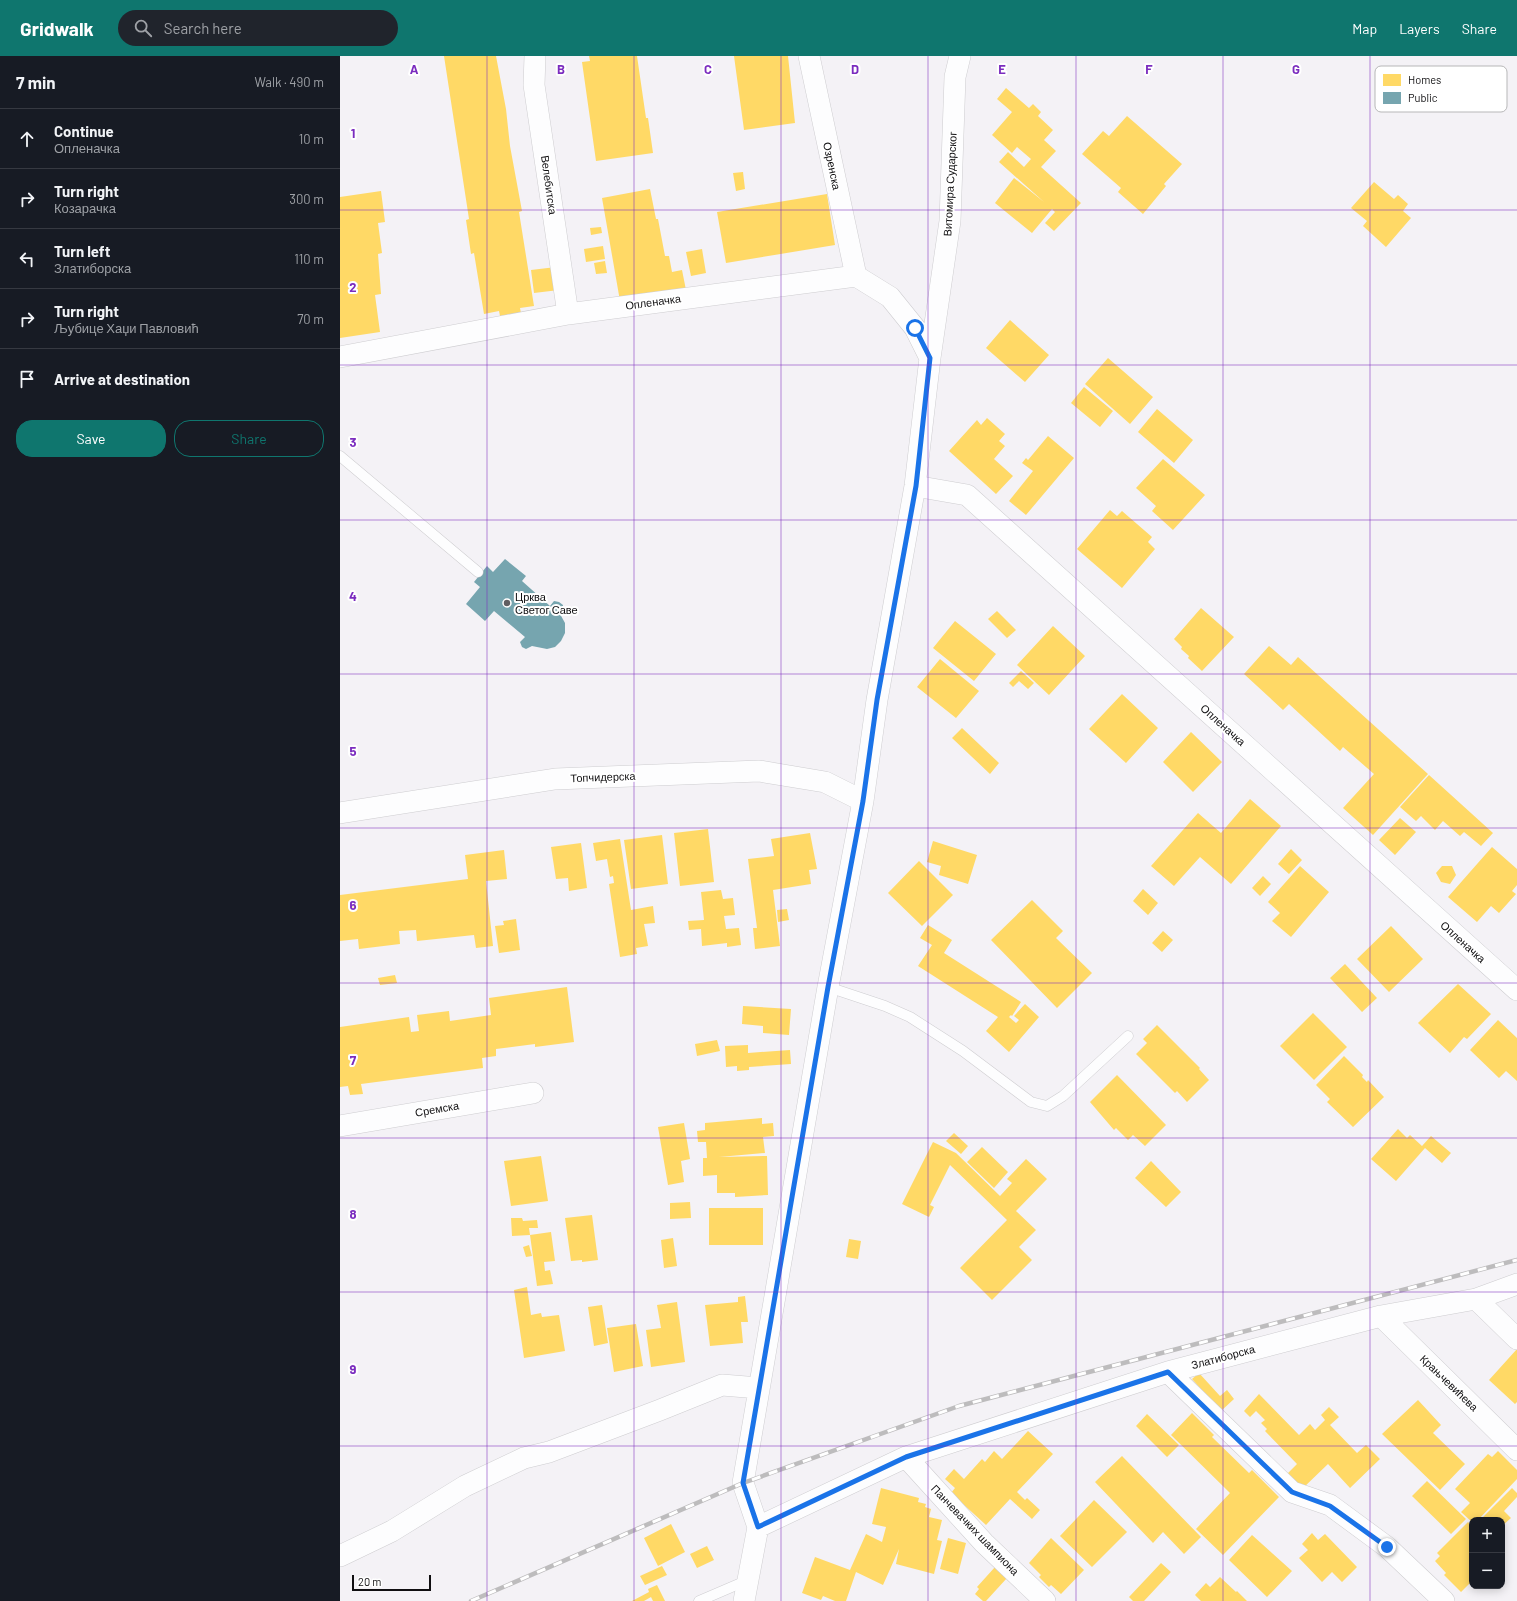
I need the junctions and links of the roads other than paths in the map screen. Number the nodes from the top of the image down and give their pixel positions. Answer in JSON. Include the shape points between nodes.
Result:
{"nodes":[{"id":1,"x":535,"y":56,"type":"edge"},
{"id":2,"x":809,"y":56,"type":"edge"},
{"id":3,"x":960,"y":56,"type":"edge"},
{"id":4,"x":856,"y":276,"type":"junction"},
{"id":5,"x":568,"y":314,"type":"junction"},
{"id":6,"x":340,"y":357,"type":"edge"},
{"id":7,"x":930,"y":358,"type":"junction"},
{"id":8,"x":340,"y":456,"type":"edge"},
{"id":9,"x":916,"y":486,"type":"junction"},
{"id":10,"x":478,"y":572,"type":"dead end"},
{"id":11,"x":863,"y":801,"type":"junction"},
{"id":12,"x":340,"y":813,"type":"edge"},
{"id":13,"x":828,"y":987,"type":"junction"},
{"id":14,"x":1517,"y":990,"type":"edge"},
{"id":15,"x":1128,"y":1036,"type":"dead end"},
{"id":16,"x":533,"y":1093,"type":"dead end"},
{"id":17,"x":340,"y":1126,"type":"edge"},
{"id":18,"x":1517,"y":1284,"type":"edge"},
{"id":19,"x":1476,"y":1299,"type":"junction"},
{"id":20,"x":1381,"y":1316,"type":"junction"},
{"id":21,"x":1517,"y":1339,"type":"edge"},
{"id":22,"x":1168,"y":1372,"type":"junction"},
{"id":23,"x":759,"y":1388,"type":"junction"},
{"id":24,"x":1517,"y":1450,"type":"edge"},
{"id":25,"x":906,"y":1457,"type":"junction"},
{"id":26,"x":758,"y":1527,"type":"junction"},
{"id":27,"x":340,"y":1556,"type":"edge"},
{"id":28,"x":748,"y":1580,"type":"junction"},
{"id":29,"x":699,"y":1601,"type":"edge"},
{"id":30,"x":744,"y":1601,"type":"edge"},
{"id":31,"x":1045,"y":1601,"type":"edge"},
{"id":32,"x":1444,"y":1601,"type":"edge"}],
"edges":[{"from":1,"to":5,"type":"street","name":"Велебитска","via":[[534,85]]},
{"from":2,"to":4,"type":"street","name":"Озренска"},
{"from":3,"to":7,"type":"street","name":"Витомира Сударског","via":[[955,77],[950,221]]},
{"from":4,"to":5,"type":"street","name":"Опленачка"},
{"from":4,"to":7,"type":"street","via":[[890,296],[915,328]]},
{"from":5,"to":6,"type":"street","name":"Опленачка"},
{"from":7,"to":9,"type":"street","name":"Витомира Сударског"},
{"from":8,"to":10,"type":"lane"},
{"from":9,"to":11,"type":"street","name":"Витомира Сударског","via":[[877,700]]},
{"from":9,"to":14,"type":"street","name":"Опленачка","via":[[967,495]]},
{"from":11,"to":12,"type":"street","name":"Топчидерска","via":[[825,782],[759,771],[555,779]]},
{"from":11,"to":13,"type":"street","name":"Витомира Сударског"},
{"from":13,"to":15,"type":"lane","via":[[910,1017],[963,1051],[1031,1102],[1047,1106],[1063,1096]]},
{"from":13,"to":23,"type":"street","name":"Витомира Сударског"},
{"from":16,"to":17,"type":"street","name":"Сремска"},
{"from":18,"to":19,"type":"street","name":"Златиборска"},
{"from":19,"to":20,"type":"street","name":"Златиборска"},
{"from":19,"to":21,"type":"street"},
{"from":20,"to":22,"type":"street","name":"Златиборска"},
{"from":20,"to":24,"type":"street","name":"Крањчевићева"},
{"from":22,"to":25,"type":"street","name":"Златиборска"},
{"from":22,"to":32,"type":"street","via":[[1292,1492],[1330,1506],[1387,1547]]},
{"from":23,"to":26,"type":"street","name":"Витомира Сударског","via":[[743,1483]]},
{"from":23,"to":27,"type":"street","via":[[722,1385],[549,1452],[524,1458],[465,1486],[392,1531]]},
{"from":25,"to":26,"type":"street","name":"Златиборска"},
{"from":25,"to":31,"type":"street","name":"Панчевачких шампиона","via":[[984,1542]]},
{"from":26,"to":28,"type":"street"},
{"from":28,"to":29,"type":"lane"},
{"from":28,"to":30,"type":"street"}]}
